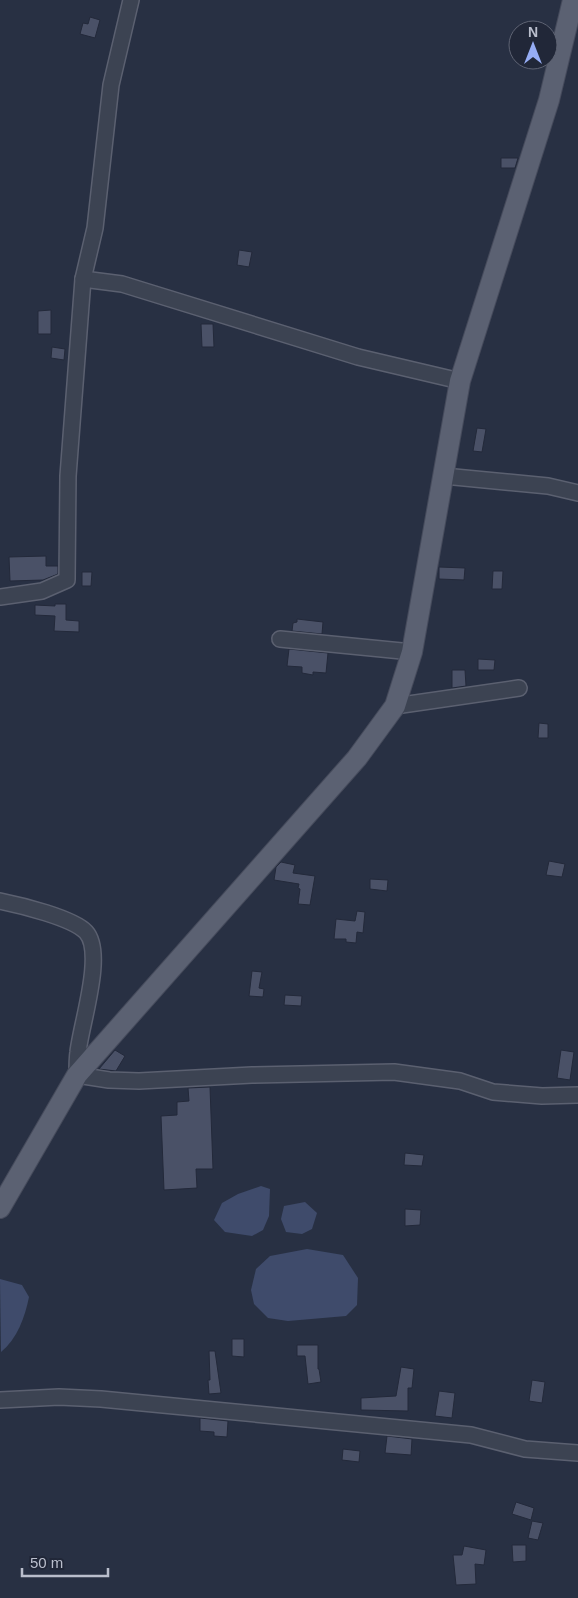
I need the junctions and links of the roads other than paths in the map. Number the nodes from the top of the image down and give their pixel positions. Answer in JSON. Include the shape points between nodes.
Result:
{"nodes":[{"id":1,"x":132,"y":0,"type":"edge"},
{"id":2,"x":573,"y":0,"type":"edge"},
{"id":3,"x":83,"y":279,"type":"junction"},
{"id":4,"x":460,"y":381,"type":"junction"},
{"id":5,"x":444,"y":476,"type":"junction"},
{"id":6,"x":578,"y":493,"type":"edge"},
{"id":7,"x":0,"y":597,"type":"edge"},
{"id":8,"x":280,"y":639,"type":"dead end"},
{"id":9,"x":412,"y":652,"type":"junction"},
{"id":10,"x":519,"y":688,"type":"dead end"},
{"id":11,"x":395,"y":706,"type":"junction"},
{"id":12,"x":0,"y":901,"type":"edge"},
{"id":13,"x":77,"y":1075,"type":"junction"},
{"id":14,"x":578,"y":1096,"type":"edge"},
{"id":15,"x":0,"y":1208,"type":"edge"},
{"id":16,"x":0,"y":1400,"type":"edge"},
{"id":17,"x":578,"y":1453,"type":"edge"}],
"edges":[{"from":1,"to":3,"type":"street","via":[[111,85],[95,228]]},
{"from":2,"to":4,"type":"main road","via":[[549,100]]},
{"from":3,"to":4,"type":"street","via":[[122,284],[358,357]]},
{"from":3,"to":7,"type":"street","via":[[68,476],[67,580],[42,591]]},
{"from":4,"to":5,"type":"main road"},
{"from":5,"to":6,"type":"street","via":[[548,486]]},
{"from":5,"to":9,"type":"main road"},
{"from":8,"to":9,"type":"street"},
{"from":9,"to":11,"type":"main road"},
{"from":10,"to":11,"type":"street"},
{"from":11,"to":13,"type":"main road","via":[[357,758]]},
{"from":12,"to":13,"type":"street","via":[[74,924],[86,932],[93,944],[94,970],[78,1052]]},
{"from":13,"to":14,"type":"street","via":[[140,1081],[394,1072],[460,1081],[493,1092]]},
{"from":13,"to":15,"type":"main road"},
{"from":16,"to":17,"type":"street","via":[[59,1397],[111,1400],[471,1434],[525,1448]]}]}
